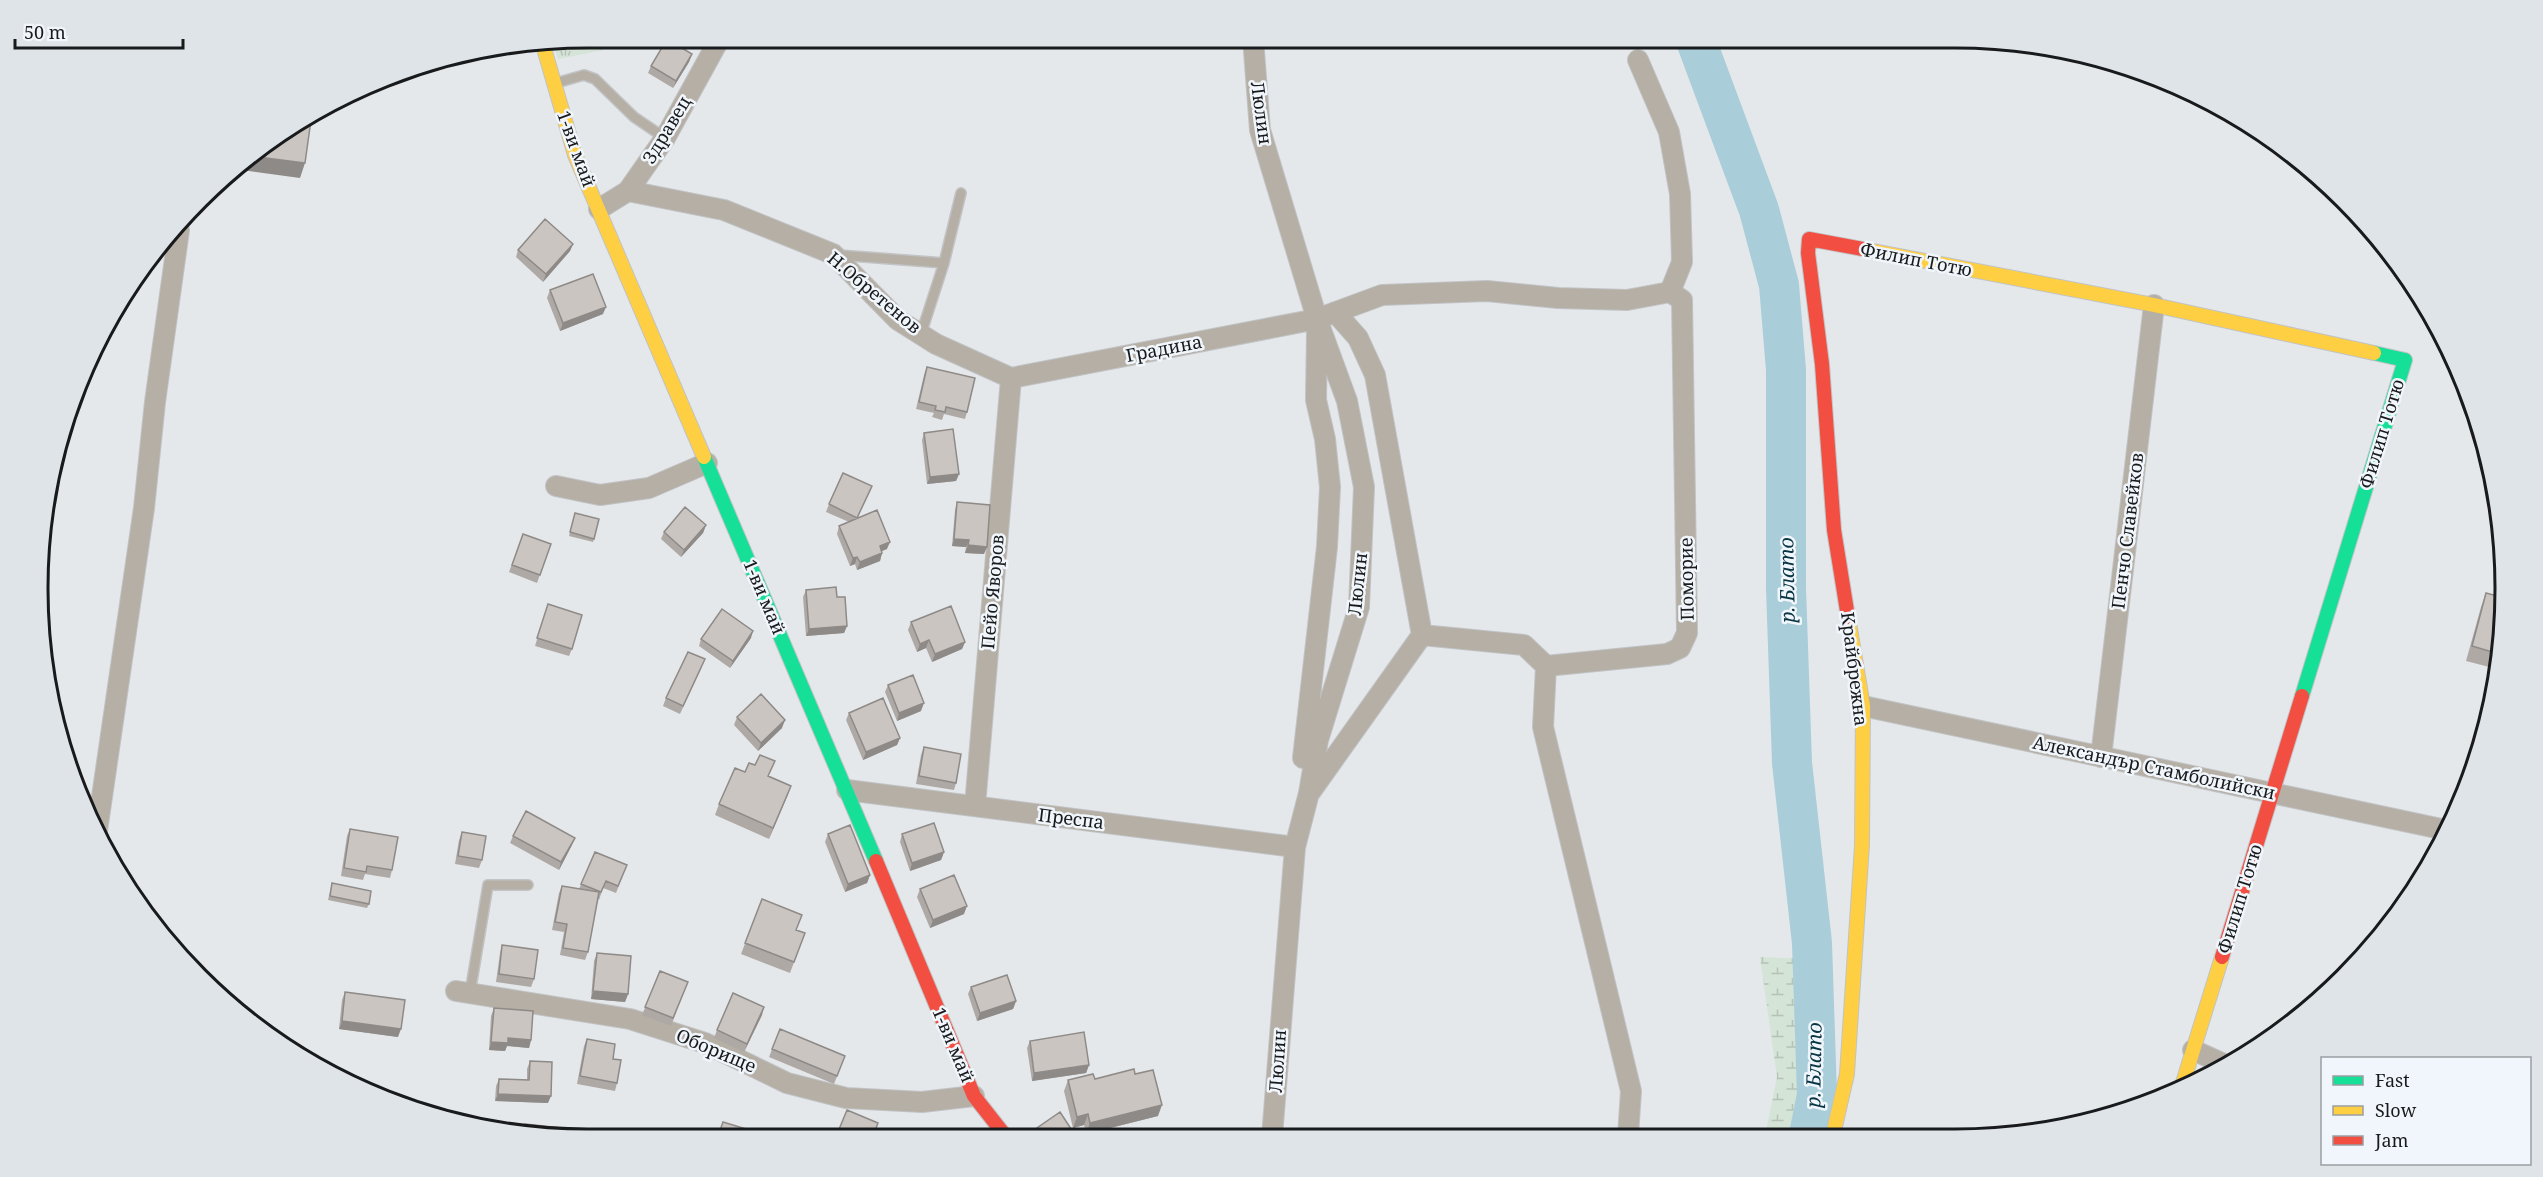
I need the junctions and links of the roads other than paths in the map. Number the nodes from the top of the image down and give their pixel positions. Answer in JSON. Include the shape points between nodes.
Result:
{"nodes":[{"id":1,"x":714,"y":48,"type":"edge"},
{"id":2,"x":1254,"y":48,"type":"edge"},
{"id":3,"x":544,"y":50,"type":"edge"},
{"id":4,"x":1638,"y":60,"type":"dead end"},
{"id":5,"x":554,"y":84,"type":"junction"},
{"id":6,"x":665,"y":138,"type":"junction"},
{"id":7,"x":628,"y":191,"type":"junction"},
{"id":8,"x":961,"y":193,"type":"dead end"},
{"id":9,"x":599,"y":209,"type":"junction"},
{"id":10,"x":178,"y":237,"type":"edge"},
{"id":11,"x":1809,"y":239,"type":"joint"},
{"id":12,"x":832,"y":254,"type":"junction"},
{"id":13,"x":944,"y":263,"type":"junction"},
{"id":14,"x":1670,"y":292,"type":"junction"},
{"id":15,"x":2154,"y":305,"type":"junction"},
{"id":16,"x":1326,"y":316,"type":"junction"},
{"id":17,"x":921,"y":334,"type":"junction"},
{"id":18,"x":1011,"y":378,"type":"junction"},
{"id":19,"x":707,"y":463,"type":"junction"},
{"id":20,"x":556,"y":486,"type":"dead end"},
{"id":21,"x":1422,"y":635,"type":"junction"},
{"id":22,"x":1546,"y":666,"type":"junction"},
{"id":23,"x":1863,"y":706,"type":"junction"},
{"id":24,"x":2101,"y":757,"type":"junction"},
{"id":25,"x":847,"y":790,"type":"junction"},
{"id":26,"x":1309,"y":793,"type":"junction"},
{"id":27,"x":2273,"y":793,"type":"junction"},
{"id":28,"x":975,"y":806,"type":"junction"},
{"id":29,"x":99,"y":817,"type":"edge"},
{"id":30,"x":1301,"y":822,"type":"junction"},
{"id":31,"x":2439,"y":828,"type":"edge"},
{"id":32,"x":1295,"y":847,"type":"junction"},
{"id":33,"x":528,"y":885,"type":"dead end"},
{"id":34,"x":463,"y":992,"type":"joint"},
{"id":35,"x":2193,"y":1050,"type":"junction"},
{"id":36,"x":2217,"y":1061,"type":"edge"},
{"id":37,"x":2185,"y":1077,"type":"edge"},
{"id":38,"x":974,"y":1096,"type":"junction"},
{"id":39,"x":1000,"y":1129,"type":"edge"},
{"id":40,"x":1273,"y":1129,"type":"edge"},
{"id":41,"x":1628,"y":1129,"type":"edge"},
{"id":42,"x":1834,"y":1129,"type":"edge"}],
"edges":[{"from":1,"to":6,"type":"street","name":"Здравец"},
{"from":2,"to":16,"type":"street","name":"Люлин","via":[[1260,130]]},
{"from":3,"to":5,"type":"street","name":"1-ви май"},
{"from":4,"to":14,"type":"street","via":[[1669,132],[1680,194],[1683,262]]},
{"from":5,"to":6,"type":"lane","via":[[584,75],[595,79],[634,117]]},
{"from":5,"to":9,"type":"street","name":"1-ви май","via":[[574,155]]},
{"from":6,"to":7,"type":"street","name":"Здравец"},
{"from":7,"to":9,"type":"street","name":"Здравец"},
{"from":7,"to":12,"type":"street","name":"Н.Обретенов","via":[[724,210]]},
{"from":8,"to":13,"type":"lane"},
{"from":9,"to":19,"type":"street","name":"1-ви май"},
{"from":10,"to":29,"type":"street"},
{"from":11,"to":15,"type":"street","name":"Филип Тотю"},
{"from":11,"to":23,"type":"street","name":"Крайбрежна","via":[[1834,530]]},
{"from":12,"to":13,"type":"lane"},
{"from":12,"to":17,"type":"street","name":"Н.Обретенов","via":[[898,320]]},
{"from":13,"to":17,"type":"lane"},
{"from":14,"to":16,"type":"street","via":[[1628,300],[1487,291],[1382,295]]},
{"from":14,"to":22,"type":"street","name":"Поморие","via":[[1682,300],[1683,314],[1687,633],[1680,648],[1667,654]]},
{"from":15,"to":24,"type":"street","name":"Пенчо Славейков"},
{"from":15,"to":27,"type":"street","name":"Филип Тотю","via":[[2405,360]]},
{"from":16,"to":18,"type":"street","name":"Градина"},
{"from":16,"to":21,"type":"street","via":[[1358,338],[1375,375]]},
{"from":16,"to":26,"type":"street","name":"Люлин","via":[[1364,487],[1359,607],[1318,740]]},
{"from":16,"to":30,"type":"street","via":[[1316,400],[1330,487],[1300,787]]},
{"from":17,"to":18,"type":"street","name":"Н.Обретенов"},
{"from":18,"to":28,"type":"street","name":"Пейо Яворов"},
{"from":19,"to":20,"type":"street","via":[[648,488],[600,495]]},
{"from":19,"to":25,"type":"street","name":"1-ви май"},
{"from":21,"to":22,"type":"street","via":[[1524,645]]},
{"from":21,"to":26,"type":"street"},
{"from":22,"to":41,"type":"street","via":[[1543,727],[1631,1091]]},
{"from":23,"to":24,"type":"street","name":"Александър Стамболийски"},
{"from":23,"to":42,"type":"street","name":"Крайбрежна","via":[[1862,845],[1847,1074]]},
{"from":24,"to":27,"type":"street","name":"Александър Стамболийски"},
{"from":25,"to":28,"type":"street","name":"Преспа"},
{"from":25,"to":38,"type":"street","name":"1-ви май"},
{"from":26,"to":30,"type":"street","name":"Люлин"},
{"from":27,"to":31,"type":"street","name":"Александър Стамболийски"},
{"from":27,"to":35,"type":"street","name":"Филип Тотю"},
{"from":28,"to":32,"type":"street","name":"Преспа"},
{"from":30,"to":32,"type":"street","name":"Люлин"},
{"from":32,"to":40,"type":"street","name":"Люлин"},
{"from":33,"to":34,"type":"lane","via":[[488,885]]},
{"from":34,"to":38,"type":"street","name":"Оборище","via":[[630,1019],[705,1043],[788,1083],[846,1098],[922,1101]]},
{"from":35,"to":36,"type":"street"},
{"from":35,"to":37,"type":"street","name":"Филип Тотю"},
{"from":38,"to":39,"type":"street","name":"1-ви май"}]}
